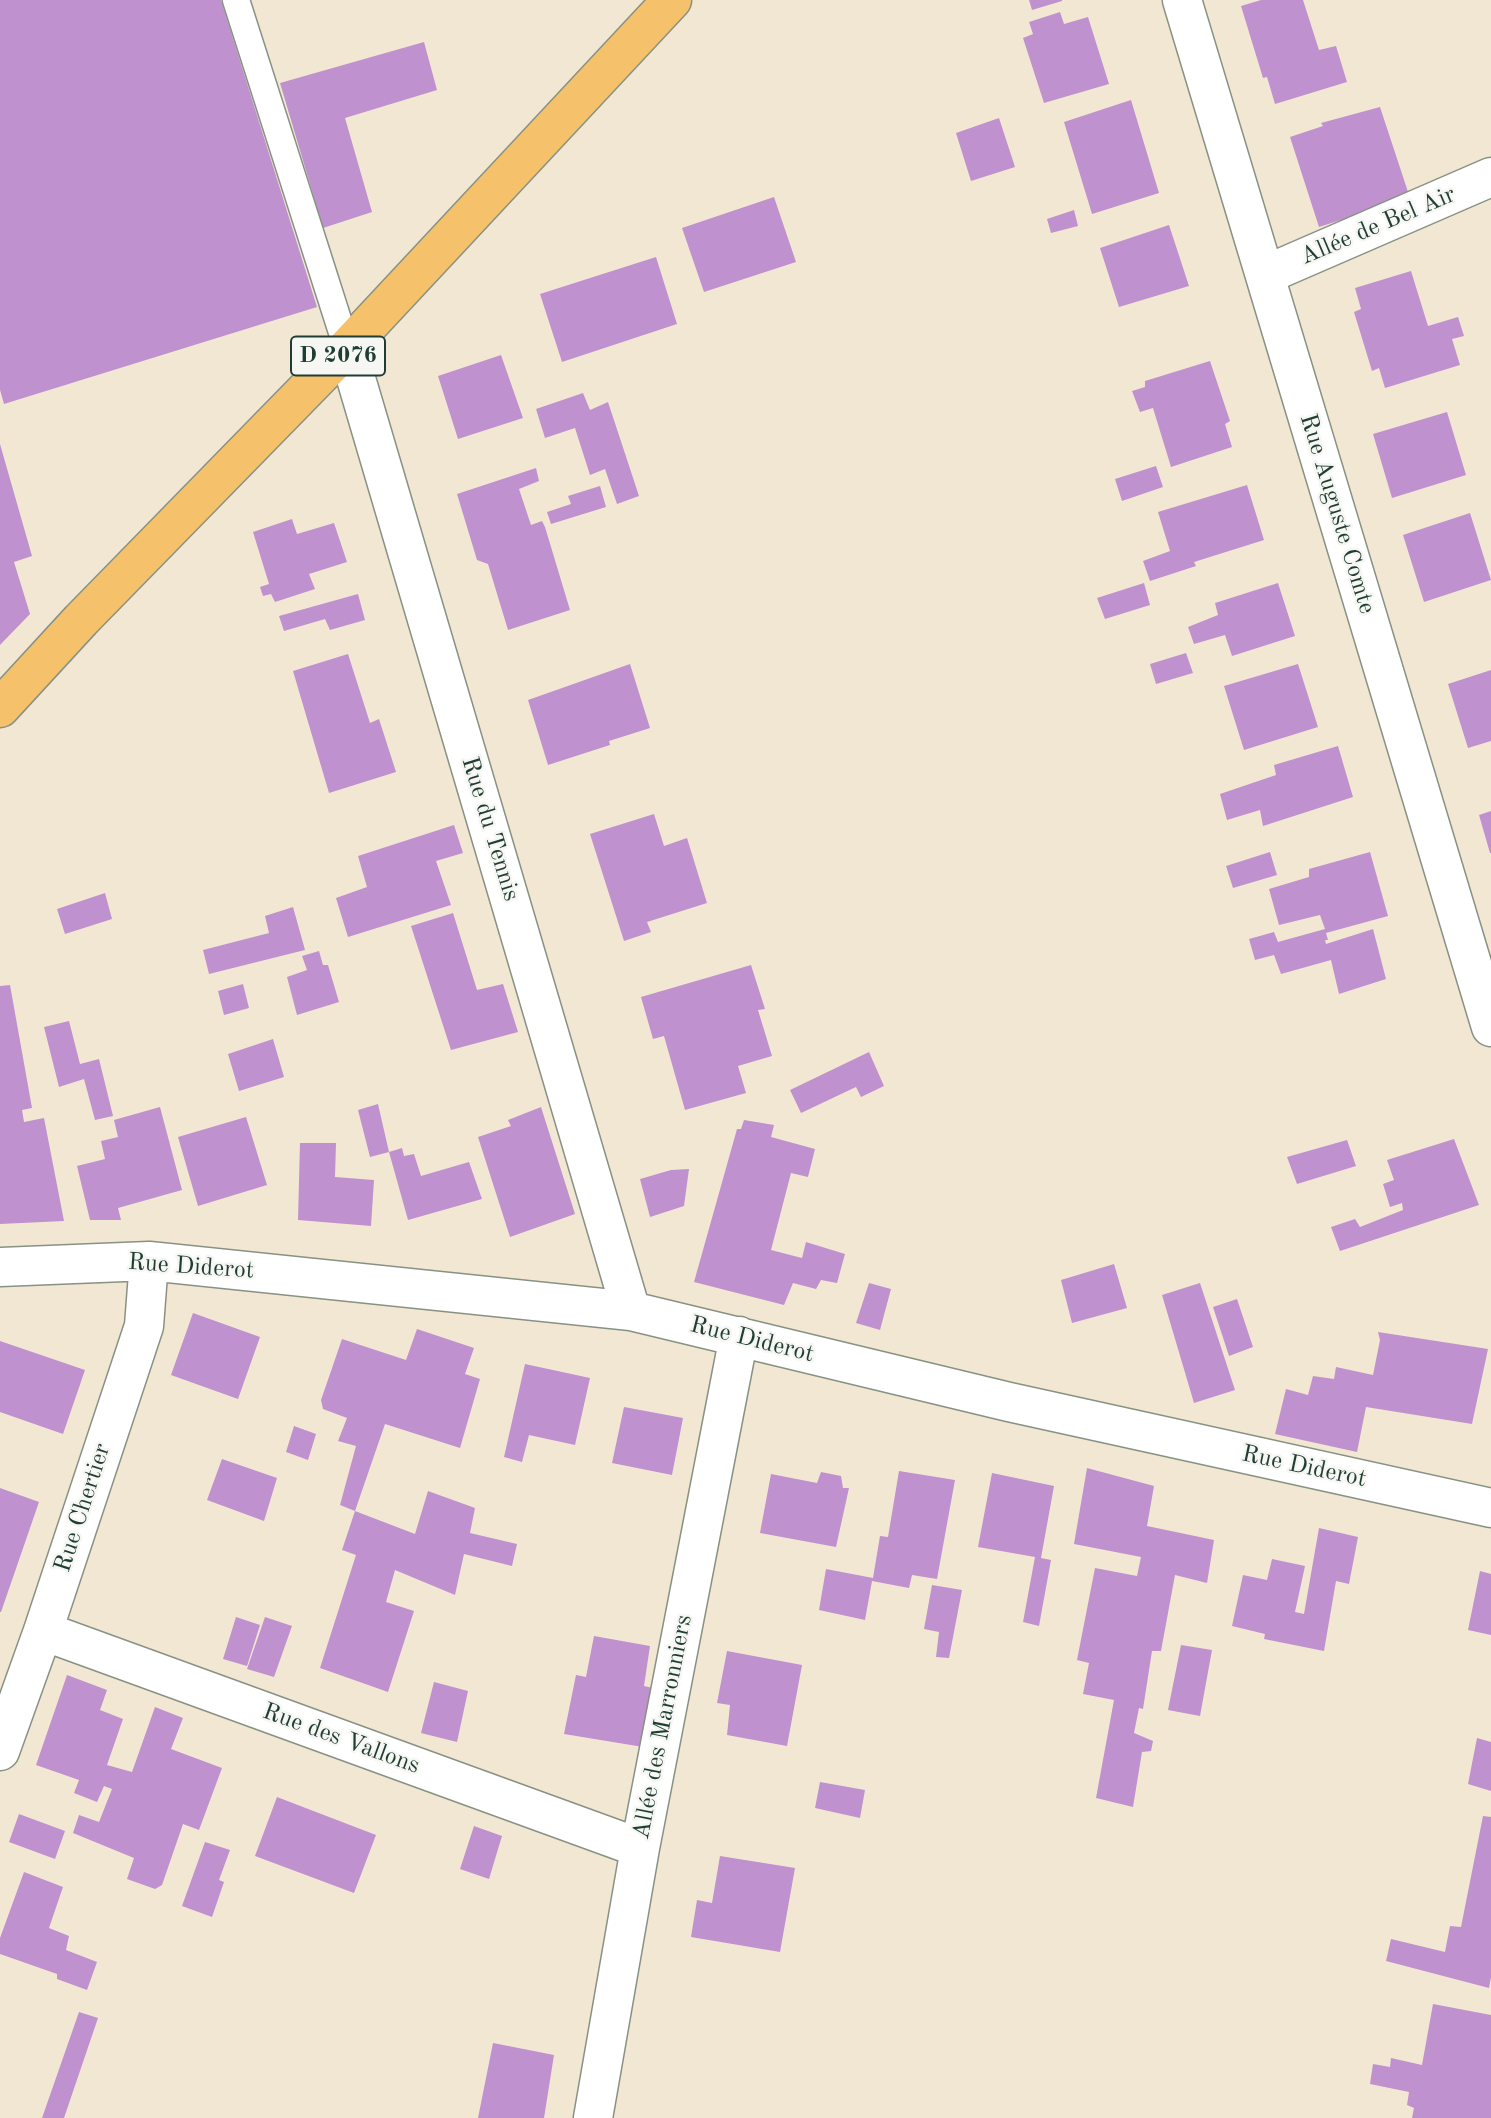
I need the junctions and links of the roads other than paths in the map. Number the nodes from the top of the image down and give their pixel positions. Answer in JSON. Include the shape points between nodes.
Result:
{"nodes":[{"id":1,"x":236,"y":0,"type":"edge"},
{"id":2,"x":672,"y":0,"type":"edge"},
{"id":3,"x":1182,"y":0,"type":"edge"},
{"id":4,"x":1491,"y":177,"type":"edge"},
{"id":5,"x":1265,"y":275,"type":"junction"},
{"id":6,"x":347,"y":348,"type":"junction"},
{"id":7,"x":0,"y":708,"type":"edge"},
{"id":8,"x":1490,"y":1021,"type":"edge"},
{"id":9,"x":149,"y":1261,"type":"junction"},
{"id":10,"x":0,"y":1267,"type":"edge"},
{"id":11,"x":632,"y":1311,"type":"junction"},
{"id":12,"x":738,"y":1336,"type":"junction"},
{"id":13,"x":1491,"y":1507,"type":"edge"},
{"id":14,"x":43,"y":1631,"type":"junction"},
{"id":15,"x":0,"y":1751,"type":"edge"},
{"id":16,"x":640,"y":1848,"type":"junction"},
{"id":17,"x":593,"y":2118,"type":"edge"}],
"edges":[{"from":1,"to":6,"type":"lane"},
{"from":2,"to":6,"type":"main road","number":"D 2076"},
{"from":3,"to":5,"type":"street","name":"Rue Auguste Comte"},
{"from":4,"to":5,"type":"street","name":"Allée de Bel Air"},
{"from":5,"to":8,"type":"street","name":"Rue Auguste Comte"},
{"from":6,"to":7,"type":"main road","number":"D 2076"},
{"from":6,"to":11,"type":"street","name":"Rue du Tennis"},
{"from":9,"to":10,"type":"street","name":"Rue Diderot"},
{"from":9,"to":11,"type":"street","name":"Rue Diderot"},
{"from":9,"to":14,"type":"street","name":"Rue Chertier","via":[[144,1326]]},
{"from":11,"to":12,"type":"street","name":"Rue Diderot"},
{"from":12,"to":13,"type":"street","name":"Rue Diderot","via":[[1009,1402]]},
{"from":12,"to":16,"type":"street","name":"Allée des Marronniers"},
{"from":14,"to":15,"type":"street","name":"Rue Chertier"},
{"from":14,"to":16,"type":"street","name":"Rue des Vallons"},
{"from":16,"to":17,"type":"street","name":"Allée des Marronniers"}]}
